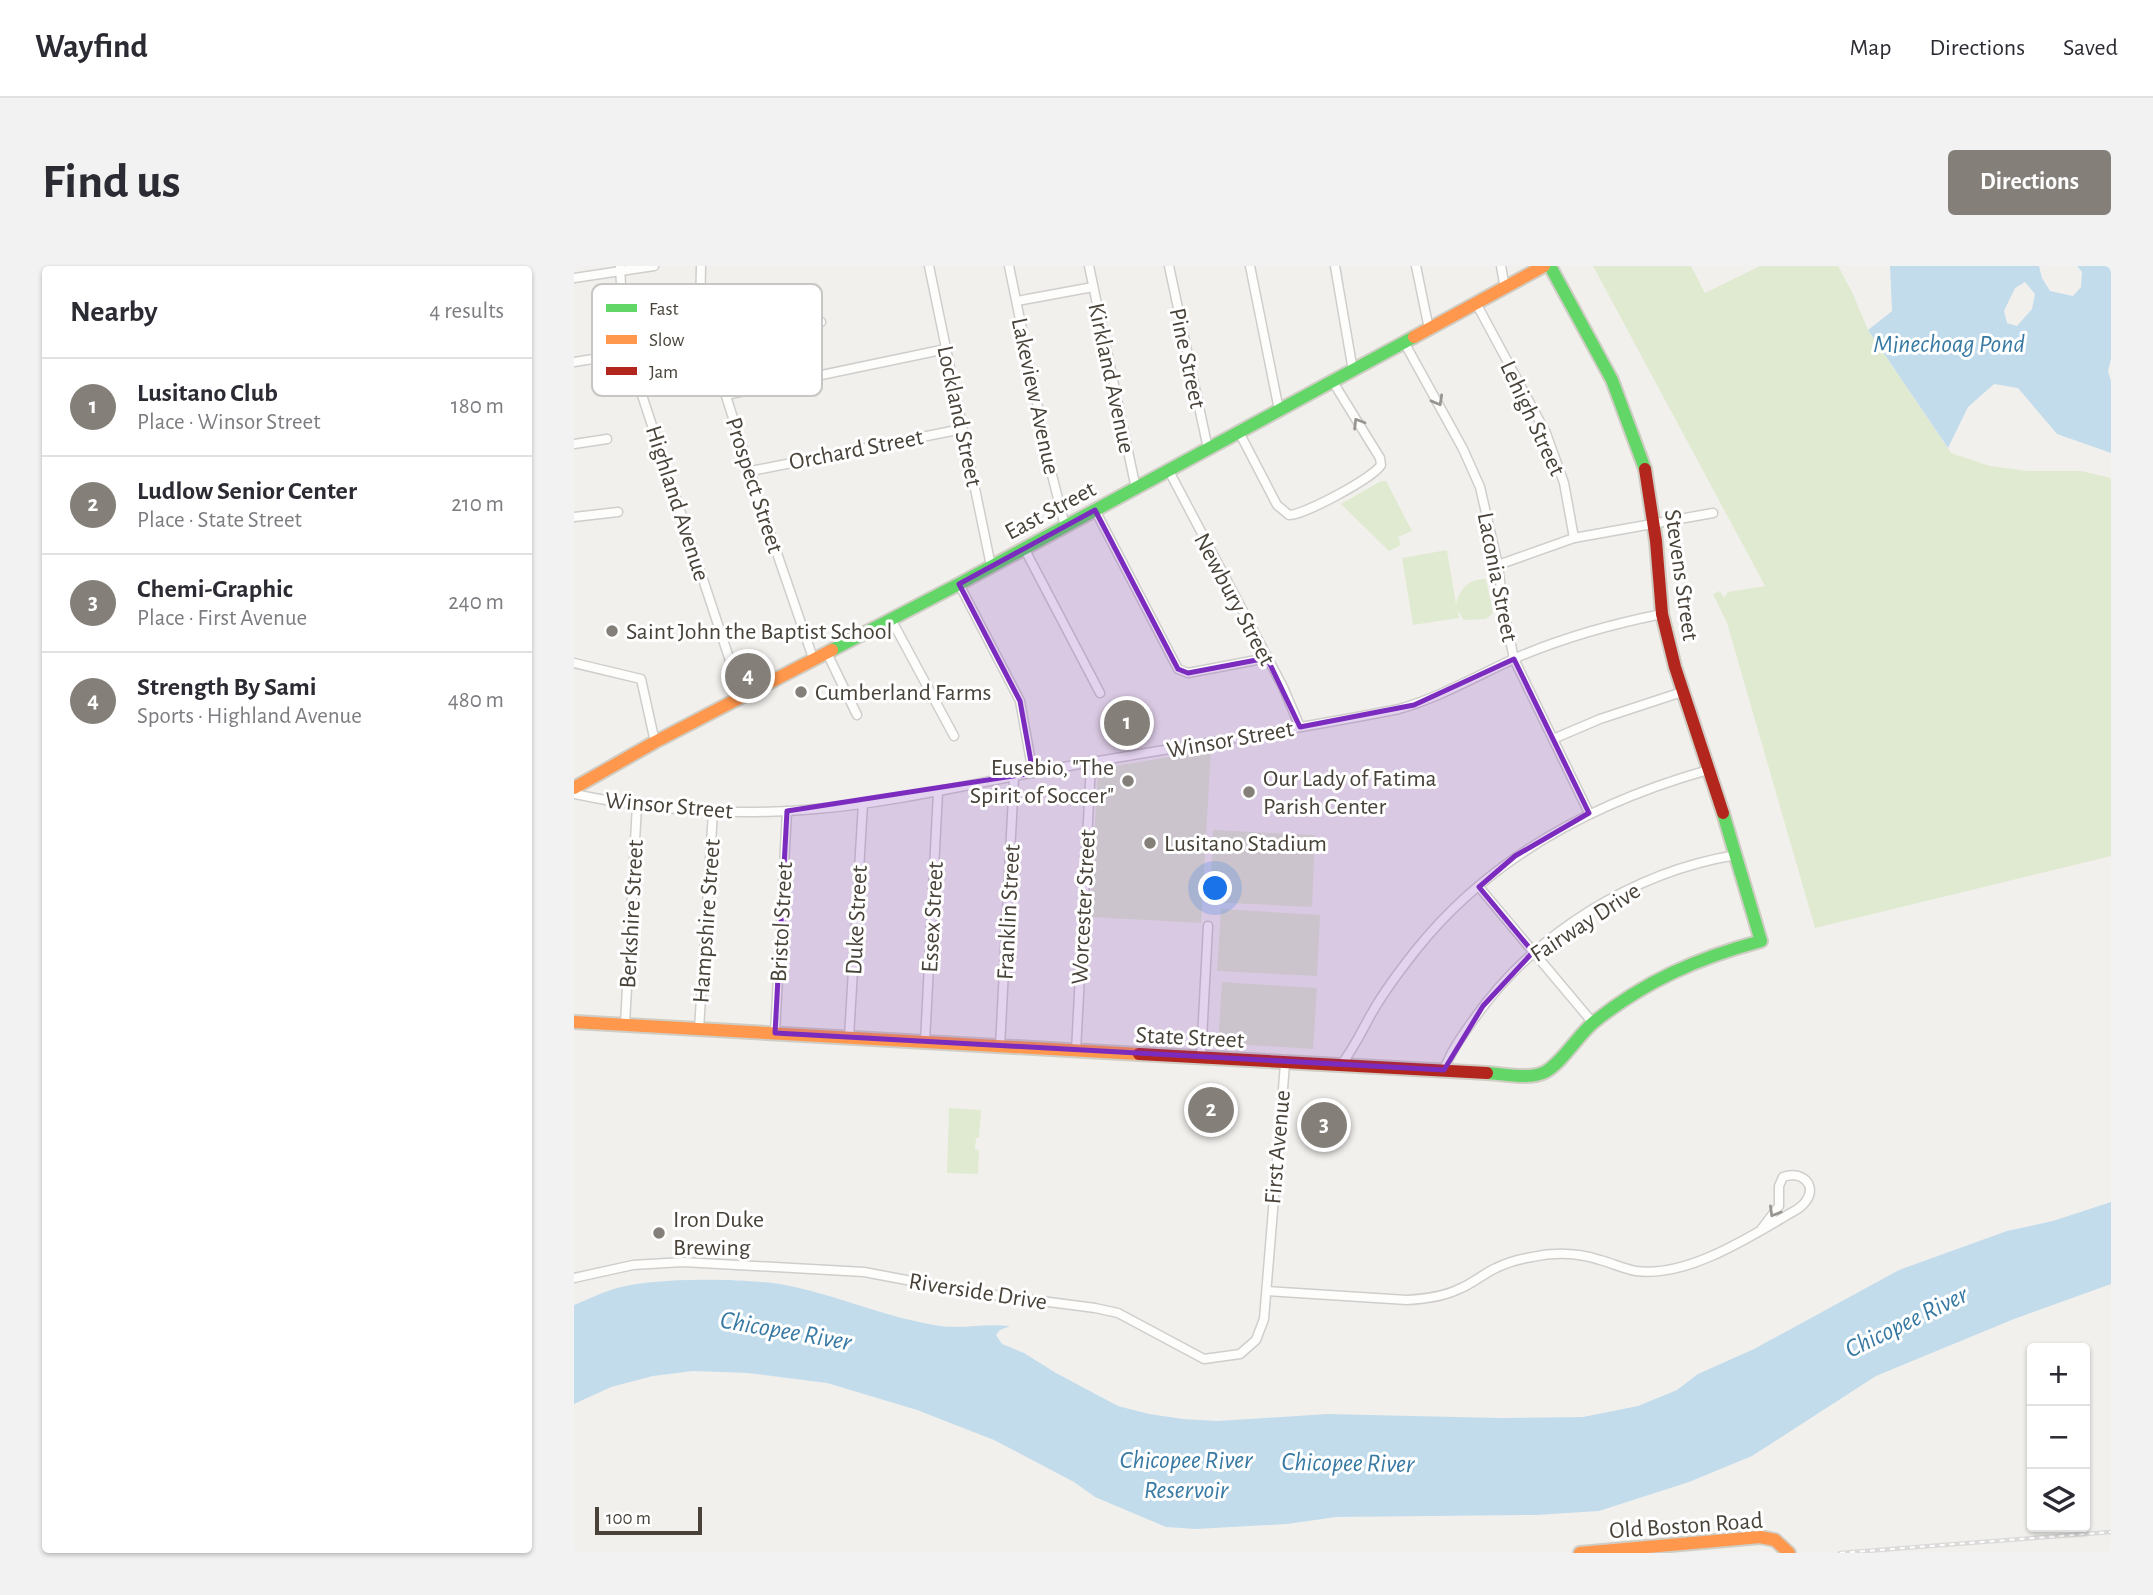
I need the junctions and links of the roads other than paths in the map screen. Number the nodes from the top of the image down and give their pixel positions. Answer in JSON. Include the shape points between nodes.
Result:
{"nodes":[{"id":1,"x":654,"y":266,"type":"edge"},
{"id":2,"x":701,"y":266,"type":"edge"},
{"id":3,"x":929,"y":266,"type":"edge"},
{"id":4,"x":1009,"y":266,"type":"edge"},
{"id":5,"x":1089,"y":266,"type":"edge"},
{"id":6,"x":1169,"y":266,"type":"edge"},
{"id":7,"x":1250,"y":266,"type":"edge"},
{"id":8,"x":1335,"y":266,"type":"edge"},
{"id":9,"x":1416,"y":266,"type":"edge"},
{"id":10,"x":1501,"y":266,"type":"edge"},
{"id":11,"x":1544,"y":266,"type":"edge"},
{"id":12,"x":1550,"y":266,"type":"edge"},
{"id":13,"x":620,"y":269,"type":"edge"},
{"id":14,"x":574,"y":278,"type":"edge"},
{"id":15,"x":701,"y":284,"type":"edge"},
{"id":16,"x":1093,"y":287,"type":"junction"},
{"id":17,"x":1505,"y":289,"type":"junction"},
{"id":18,"x":1017,"y":301,"type":"junction"},
{"id":19,"x":1476,"y":303,"type":"junction"},
{"id":20,"x":1429,"y":329,"type":"junction"},
{"id":21,"x":1404,"y":342,"type":"junction"},
{"id":22,"x":946,"y":349,"type":"junction"},
{"id":23,"x":592,"y":359,"type":"edge"},
{"id":24,"x":574,"y":362,"type":"edge"},
{"id":25,"x":1353,"y":371,"type":"junction"},
{"id":26,"x":822,"y":375,"type":"edge"},
{"id":27,"x":1333,"y":382,"type":"junction"},
{"id":28,"x":642,"y":396,"type":"edge"},
{"id":29,"x":726,"y":396,"type":"edge"},
{"id":30,"x":1279,"y":410,"type":"junction"},
{"id":31,"x":962,"y":429,"type":"junction"},
{"id":32,"x":1239,"y":432,"type":"junction"},
{"id":33,"x":607,"y":439,"type":"dead end"},
{"id":34,"x":574,"y":444,"type":"edge"},
{"id":35,"x":1208,"y":449,"type":"junction"},
{"id":36,"x":751,"y":471,"type":"junction"},
{"id":37,"x":1169,"y":471,"type":"junction"},
{"id":38,"x":1136,"y":489,"type":"junction"},
{"id":39,"x":1096,"y":510,"type":"junction"},
{"id":40,"x":618,"y":512,"type":"dead end"},
{"id":41,"x":1713,"y":513,"type":"dead end"},
{"id":42,"x":574,"y":517,"type":"edge"},
{"id":43,"x":1653,"y":522,"type":"junction"},
{"id":44,"x":1065,"y":526,"type":"junction"},
{"id":45,"x":1574,"y":538,"type":"junction"},
{"id":46,"x":1024,"y":548,"type":"junction"},
{"id":47,"x":1498,"y":565,"type":"junction"},
{"id":48,"x":990,"y":566,"type":"junction"},
{"id":49,"x":959,"y":584,"type":"junction"},
{"id":50,"x":1662,"y":614,"type":"junction"},
{"id":51,"x":891,"y":619,"type":"junction"},
{"id":52,"x":827,"y":653,"type":"junction"},
{"id":53,"x":1267,"y":658,"type":"junction"},
{"id":54,"x":1514,"y":659,"type":"junction"},
{"id":55,"x":814,"y":660,"type":"junction"},
{"id":56,"x":574,"y":663,"type":"edge"},
{"id":57,"x":1682,"y":692,"type":"junction"},
{"id":58,"x":1100,"y":693,"type":"dead end"},
{"id":59,"x":742,"y":697,"type":"junction"},
{"id":60,"x":857,"y":715,"type":"dead end"},
{"id":61,"x":1300,"y":727,"type":"junction"},
{"id":62,"x":954,"y":736,"type":"dead end"},
{"id":63,"x":1553,"y":739,"type":"junction"},
{"id":64,"x":656,"y":742,"type":"junction"},
{"id":65,"x":1091,"y":764,"type":"junction"},
{"id":66,"x":1708,"y":770,"type":"junction"},
{"id":67,"x":1033,"y":773,"type":"junction"},
{"id":68,"x":1014,"y":777,"type":"junction"},
{"id":69,"x":574,"y":788,"type":"edge"},
{"id":70,"x":938,"y":792,"type":"junction"},
{"id":71,"x":574,"y":794,"type":"edge"},
{"id":72,"x":863,"y":803,"type":"junction"},
{"id":73,"x":637,"y":805,"type":"junction"},
{"id":74,"x":787,"y":811,"type":"junction"},
{"id":75,"x":713,"y":812,"type":"junction"},
{"id":76,"x":1589,"y":813,"type":"junction"},
{"id":77,"x":1736,"y":855,"type":"junction"},
{"id":78,"x":1479,"y":887,"type":"junction"},
{"id":79,"x":1208,"y":926,"type":"dead end"},
{"id":80,"x":1761,"y":941,"type":"joint"},
{"id":81,"x":1533,"y":952,"type":"junction"},
{"id":82,"x":574,"y":1022,"type":"edge"},
{"id":83,"x":1593,"y":1023,"type":"junction"},
{"id":84,"x":625,"y":1024,"type":"junction"},
{"id":85,"x":699,"y":1029,"type":"junction"},
{"id":86,"x":775,"y":1033,"type":"junction"},
{"id":87,"x":849,"y":1037,"type":"junction"},
{"id":88,"x":925,"y":1042,"type":"junction"},
{"id":89,"x":1000,"y":1046,"type":"junction"},
{"id":90,"x":1076,"y":1051,"type":"junction"},
{"id":91,"x":1200,"y":1058,"type":"junction"},
{"id":92,"x":1285,"y":1064,"type":"junction"},
{"id":93,"x":1340,"y":1066,"type":"junction"},
{"id":94,"x":1444,"y":1070,"type":"junction"},
{"id":95,"x":1270,"y":1231,"type":"joint"},
{"id":96,"x":1760,"y":1231,"type":"junction"},
{"id":97,"x":574,"y":1278,"type":"edge"},
{"id":98,"x":1266,"y":1291,"type":"junction"},
{"id":99,"x":1580,"y":1553,"type":"edge"},
{"id":100,"x":1789,"y":1553,"type":"edge"}],
"edges":[{"from":1,"to":13,"type":"street"},
{"from":2,"to":15,"type":"street","name":"Prospect Street"},
{"from":3,"to":22,"type":"street","name":"Lockland Street"},
{"from":4,"to":18,"type":"street","name":"Lakeview Avenue"},
{"from":5,"to":16,"type":"street","name":"Kirkland Avenue"},
{"from":6,"to":35,"type":"street","name":"Pine Street"},
{"from":7,"to":30,"type":"street"},
{"from":8,"to":25,"type":"street"},
{"from":9,"to":20,"type":"street"},
{"from":10,"to":17,"type":"street"},
{"from":11,"to":17,"type":"street","name":"East Street"},
{"from":12,"to":43,"type":"street","name":"Stevens Street","via":[[1612,380],[1632,427]]},
{"from":13,"to":14,"type":"street"},
{"from":16,"to":18,"type":"street"},
{"from":16,"to":38,"type":"street","name":"Kirkland Avenue"},
{"from":17,"to":19,"type":"street","name":"East Street"},
{"from":18,"to":44,"type":"street","name":"Lakeview Avenue"},
{"from":19,"to":20,"type":"street","name":"East Street"},
{"from":19,"to":45,"type":"street","name":"Lehigh Street","via":[[1550,442]]},
{"from":20,"to":21,"type":"street","name":"East Street"},
{"from":21,"to":25,"type":"street","name":"East Street"},
{"from":21,"to":47,"type":"street","name":"Laconia Street","one_way":true,"via":[[1480,487]]},
{"from":22,"to":26,"type":"street"},
{"from":22,"to":31,"type":"street","name":"Lockland Street"},
{"from":23,"to":24,"type":"street"},
{"from":25,"to":27,"type":"street","name":"East Street"},
{"from":27,"to":30,"type":"street","name":"East Street"},
{"from":32,"to":27,"type":"street","one_way":true,"via":[[1278,505],[1289,515],[1304,512],[1368,478],[1381,465],[1376,451]]},
{"from":28,"to":59,"type":"street","name":"Highland Avenue"},
{"from":29,"to":36,"type":"street","name":"Prospect Street"},
{"from":30,"to":32,"type":"street","name":"East Street"},
{"from":31,"to":36,"type":"street","name":"Orchard Street"},
{"from":31,"to":48,"type":"street","name":"Lockland Street"},
{"from":32,"to":35,"type":"street","name":"East Street"},
{"from":33,"to":34,"type":"street"},
{"from":35,"to":37,"type":"street","name":"East Street"},
{"from":36,"to":55,"type":"street","name":"Prospect Street"},
{"from":37,"to":38,"type":"street","name":"East Street"},
{"from":37,"to":53,"type":"street","name":"Newbury Street"},
{"from":38,"to":39,"type":"street","name":"East Street"},
{"from":39,"to":44,"type":"street","name":"East Street"},
{"from":39,"to":53,"type":"street","via":[[1178,669],[1188,673]]},
{"from":40,"to":42,"type":"street"},
{"from":41,"to":43,"type":"street"},
{"from":43,"to":45,"type":"street"},
{"from":43,"to":50,"type":"street","name":"Stevens Street"},
{"from":44,"to":46,"type":"street","name":"East Street"},
{"from":45,"to":47,"type":"street"},
{"from":46,"to":48,"type":"street","name":"East Street"},
{"from":46,"to":58,"type":"street"},
{"from":47,"to":54,"type":"street","name":"Laconia Street"},
{"from":48,"to":49,"type":"street","name":"East Street"},
{"from":49,"to":51,"type":"street","name":"East Street"},
{"from":49,"to":67,"type":"street","via":[[1020,701]]},
{"from":50,"to":54,"type":"street","name":"Winsor Street","via":[[1604,626]]},
{"from":50,"to":57,"type":"street","name":"Stevens Street"},
{"from":51,"to":52,"type":"street","name":"East Street"},
{"from":51,"to":62,"type":"street"},
{"from":52,"to":55,"type":"street","name":"East Street"},
{"from":52,"to":60,"type":"street"},
{"from":53,"to":61,"type":"street","name":"Newbury Street"},
{"from":54,"to":61,"type":"street","name":"Winsor Street","via":[[1414,705]]},
{"from":54,"to":63,"type":"street","name":"Laconia Street"},
{"from":55,"to":59,"type":"street","name":"East Street"},
{"from":56,"to":64,"type":"street","via":[[641,679]]},
{"from":57,"to":63,"type":"street"},
{"from":57,"to":66,"type":"street","name":"Stevens Street"},
{"from":59,"to":64,"type":"street","name":"East Street"},
{"from":61,"to":65,"type":"street","name":"Winsor Street"},
{"from":63,"to":76,"type":"street","name":"Laconia Street"},
{"from":64,"to":69,"type":"street","name":"East Street"},
{"from":65,"to":67,"type":"street","name":"Winsor Street"},
{"from":65,"to":90,"type":"street","name":"Worcester Street"},
{"from":66,"to":76,"type":"street"},
{"from":66,"to":77,"type":"street","name":"Stevens Street"},
{"from":67,"to":68,"type":"street","name":"Winsor Street"},
{"from":68,"to":70,"type":"street","name":"Winsor Street"},
{"from":68,"to":89,"type":"street","name":"Franklin Street"},
{"from":70,"to":72,"type":"street","name":"Winsor Street"},
{"from":70,"to":88,"type":"street","name":"Essex Street"},
{"from":71,"to":73,"type":"street","name":"Winsor Street"},
{"from":72,"to":74,"type":"street","name":"Winsor Street"},
{"from":72,"to":87,"type":"street","name":"Duke Street"},
{"from":73,"to":75,"type":"street","name":"Winsor Street"},
{"from":73,"to":84,"type":"street","name":"Berkshire Street"},
{"from":74,"to":75,"type":"street","name":"Winsor Street"},
{"from":74,"to":86,"type":"street","name":"Bristol Street"},
{"from":75,"to":85,"type":"street","name":"Hampshire Street"},
{"from":76,"to":78,"type":"street","via":[[1535,843]]},
{"from":77,"to":80,"type":"street","name":"Stevens Street"},
{"from":77,"to":81,"type":"street","name":"Fairway Drive","via":[[1647,881],[1590,912]]},
{"from":78,"to":81,"type":"street"},
{"from":78,"to":93,"type":"street","via":[[1416,950]]},
{"from":79,"to":91,"type":"street"},
{"from":80,"to":83,"type":"street","name":"State Street","via":[[1677,968]]},
{"from":81,"to":83,"type":"street"},
{"from":81,"to":94,"type":"street","name":"Fairway Drive","via":[[1483,1006],[1450,1053]]},
{"from":82,"to":84,"type":"street","name":"State Street"},
{"from":83,"to":94,"type":"street","name":"State Street","via":[[1540,1075]]},
{"from":84,"to":85,"type":"street","name":"State Street"},
{"from":85,"to":86,"type":"street","name":"State Street"},
{"from":86,"to":87,"type":"street","name":"State Street"},
{"from":87,"to":88,"type":"street","name":"State Street"},
{"from":88,"to":89,"type":"street","name":"State Street"},
{"from":89,"to":90,"type":"street","name":"State Street"},
{"from":90,"to":91,"type":"street","name":"State Street"},
{"from":91,"to":92,"type":"street","name":"State Street"},
{"from":92,"to":93,"type":"street","name":"State Street"},
{"from":92,"to":95,"type":"street","name":"First Avenue"},
{"from":93,"to":94,"type":"street","name":"State Street"},
{"from":95,"to":98,"type":"street","name":"Riverside Drive"},
{"from":96,"to":96,"type":"street","one_way":true,"via":[[1805,1203],[1810,1189],[1802,1176],[1783,1177],[1779,1206]]},
{"from":96,"to":98,"type":"street","via":[[1692,1263],[1658,1270],[1637,1271],[1584,1256],[1553,1254],[1496,1268],[1459,1289],[1426,1298]]},
{"from":97,"to":98,"type":"street","name":"Riverside Drive","via":[[633,1265],[683,1262],[864,1272],[1118,1313],[1204,1359],[1240,1354],[1256,1340],[1264,1319]]},
{"from":99,"to":100,"type":"street","name":"Old Boston Road","via":[[1760,1537],[1775,1540]]}]}
